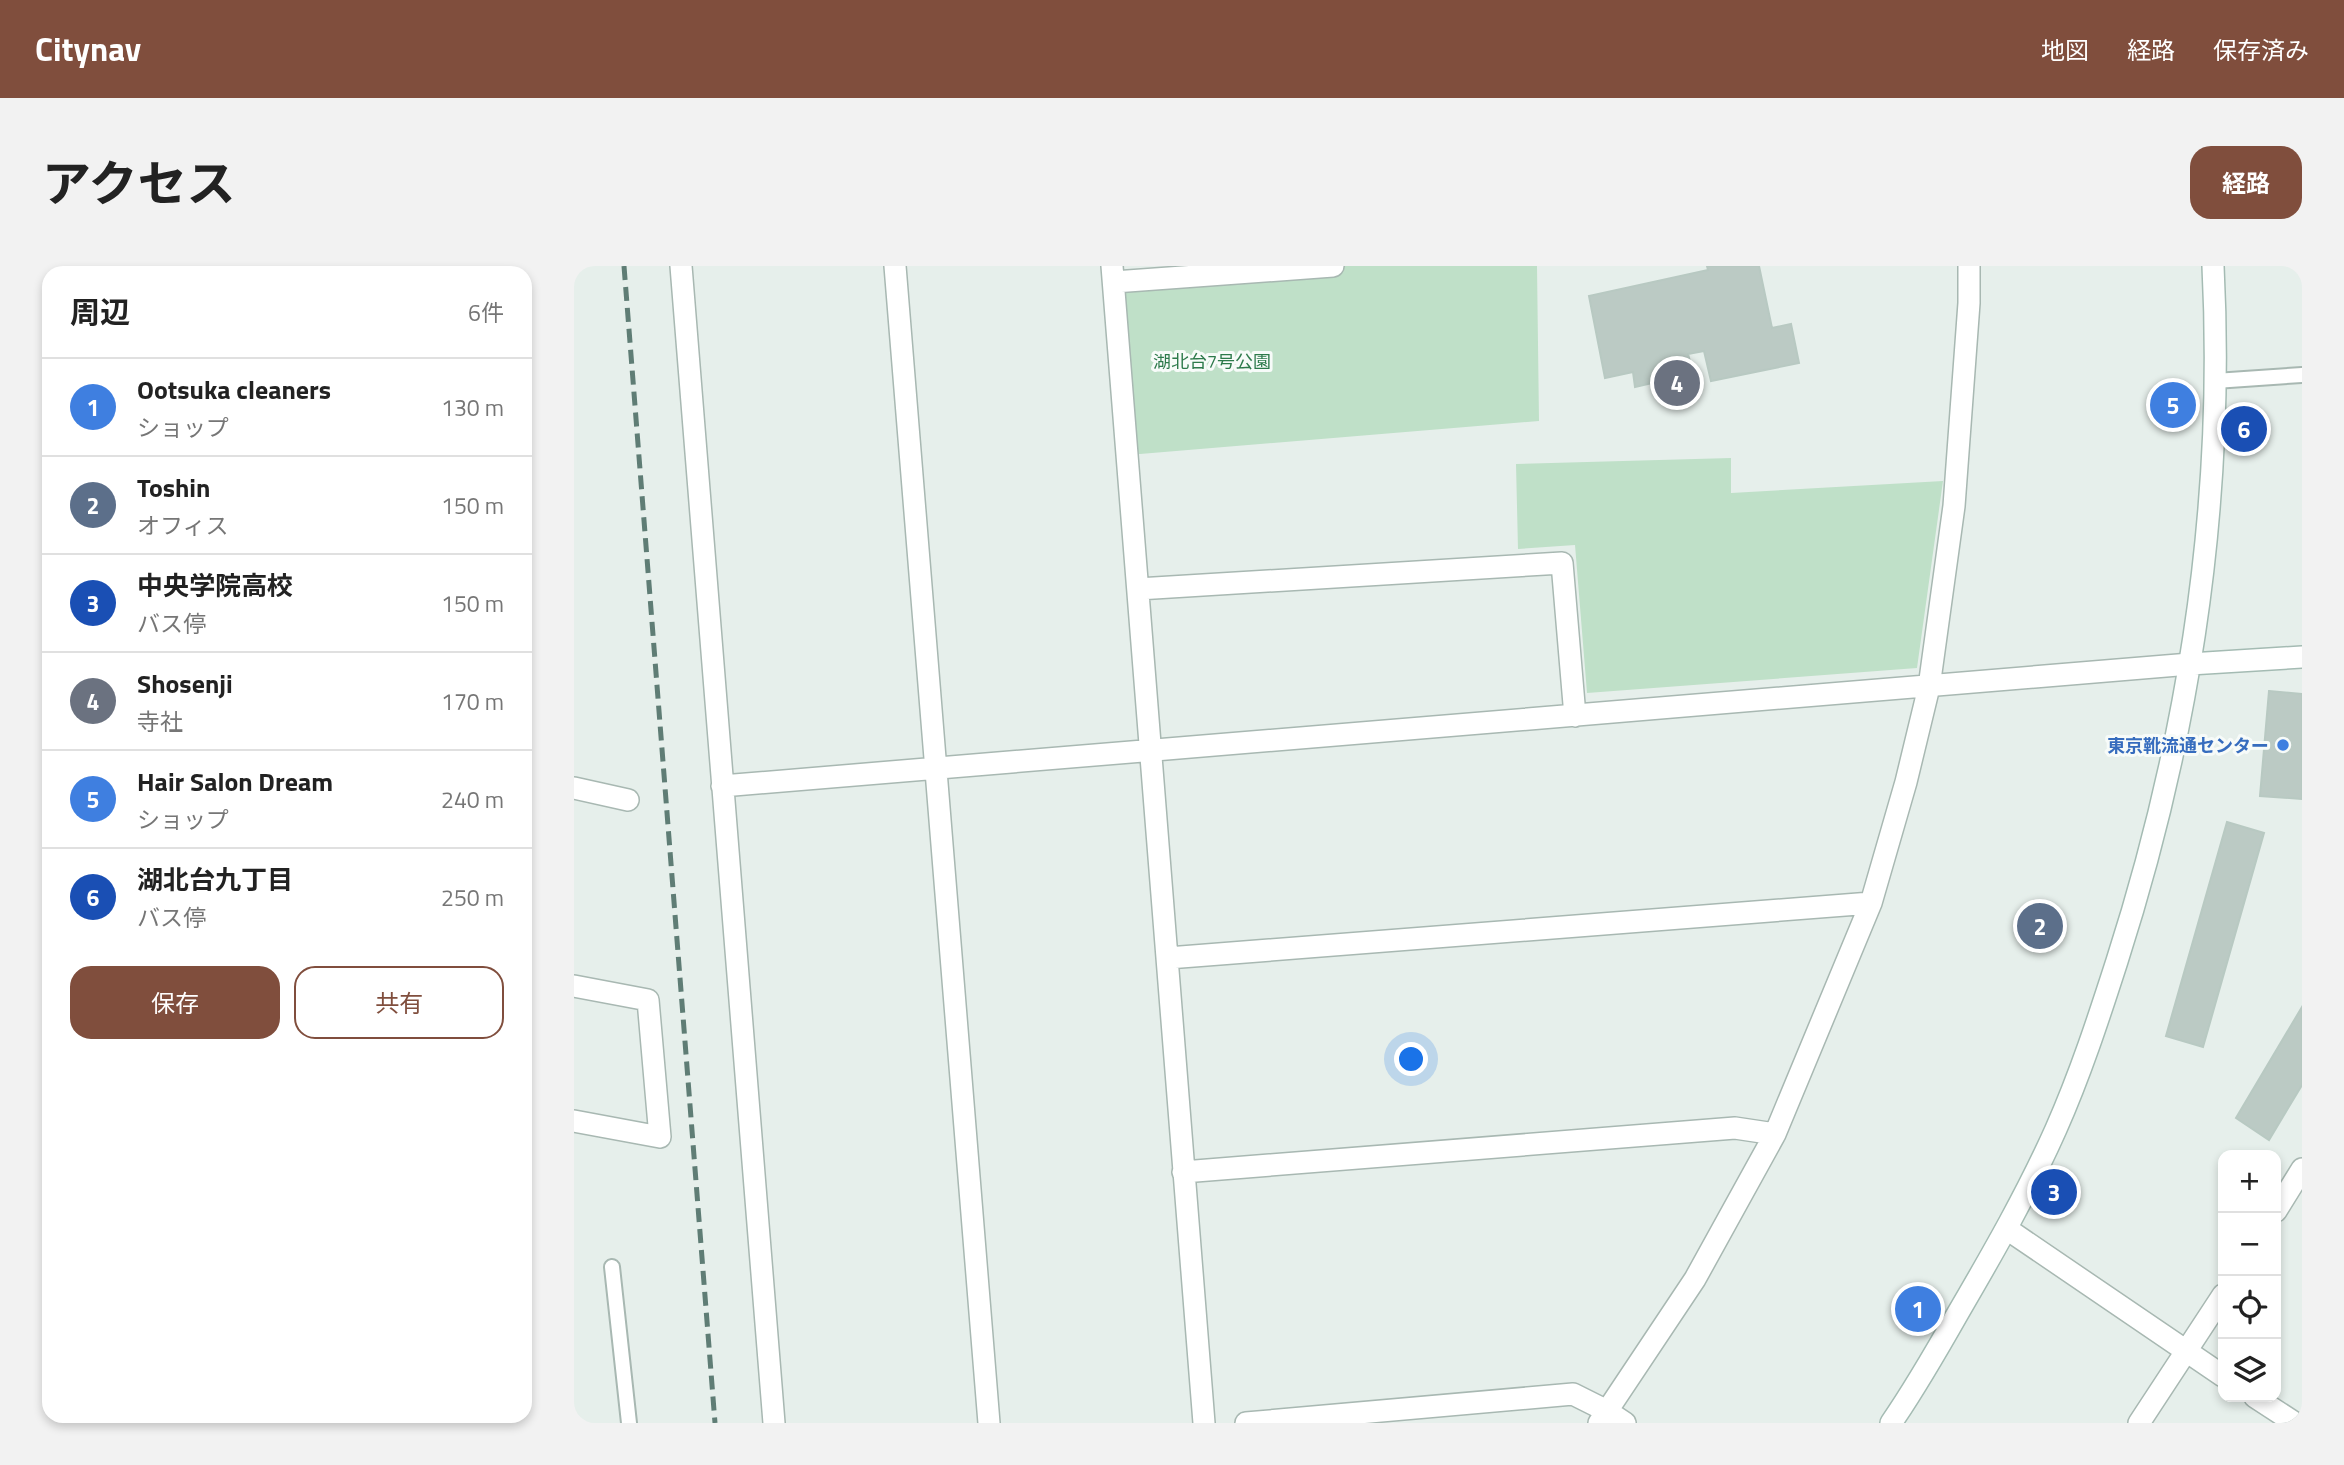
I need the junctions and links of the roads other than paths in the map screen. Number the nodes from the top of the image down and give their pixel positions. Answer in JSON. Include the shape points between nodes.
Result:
{"nodes":[{"id":1,"x":681,"y":266,"type":"edge"},
{"id":2,"x":895,"y":266,"type":"edge"},
{"id":3,"x":1325,"y":266,"type":"edge"},
{"id":4,"x":1334,"y":266,"type":"edge"},
{"id":5,"x":1969,"y":266,"type":"edge"},
{"id":6,"x":2213,"y":266,"type":"edge"},
{"id":7,"x":1113,"y":274,"type":"edge"},
{"id":8,"x":2302,"y":375,"type":"edge"},
{"id":9,"x":2215,"y":381,"type":"junction"},
{"id":10,"x":1138,"y":589,"type":"junction"},
{"id":11,"x":2302,"y":657,"type":"edge"},
{"id":12,"x":2190,"y":664,"type":"junction"},
{"id":13,"x":1929,"y":687,"type":"junction"},
{"id":14,"x":1575,"y":716,"type":"junction"},
{"id":15,"x":1151,"y":752,"type":"junction"},
{"id":16,"x":937,"y":768,"type":"junction"},
{"id":17,"x":722,"y":786,"type":"junction"},
{"id":18,"x":574,"y":788,"type":"edge"},
{"id":19,"x":628,"y":800,"type":"dead end"},
{"id":20,"x":1871,"y":903,"type":"junction"},
{"id":21,"x":1168,"y":958,"type":"junction"},
{"id":22,"x":574,"y":986,"type":"edge"},
{"id":23,"x":574,"y":1121,"type":"edge"},
{"id":24,"x":1775,"y":1134,"type":"junction"},
{"id":25,"x":2302,"y":1169,"type":"edge"},
{"id":26,"x":1183,"y":1172,"type":"junction"},
{"id":27,"x":2281,"y":1203,"type":"edge"},
{"id":28,"x":2007,"y":1229,"type":"junction"},
{"id":29,"x":612,"y":1267,"type":"dead end"},
{"id":30,"x":2218,"y":1303,"type":"edge"},
{"id":31,"x":2188,"y":1352,"type":"junction"},
{"id":32,"x":2218,"y":1373,"type":"edge"},
{"id":33,"x":2263,"y":1402,"type":"edge"},
{"id":34,"x":1603,"y":1417,"type":"edge"},
{"id":35,"x":629,"y":1423,"type":"edge"},
{"id":36,"x":774,"y":1423,"type":"edge"},
{"id":37,"x":989,"y":1423,"type":"edge"},
{"id":38,"x":1204,"y":1423,"type":"edge"},
{"id":39,"x":1246,"y":1423,"type":"edge"},
{"id":40,"x":1625,"y":1423,"type":"edge"},
{"id":41,"x":1891,"y":1423,"type":"edge"},
{"id":42,"x":2139,"y":1423,"type":"edge"},
{"id":43,"x":2295,"y":1423,"type":"edge"}],
"edges":[{"from":1,"to":17,"type":"street"},
{"from":2,"to":16,"type":"street"},
{"from":3,"to":4,"type":"street"},
{"from":3,"to":7,"type":"street"},
{"from":5,"to":13,"type":"street","via":[[1954,506]]},
{"from":6,"to":9,"type":"street"},
{"from":7,"to":10,"type":"street"},
{"from":8,"to":9,"type":"lane"},
{"from":9,"to":12,"type":"street","via":[[2205,565]]},
{"from":10,"to":14,"type":"street","via":[[1562,564]]},
{"from":10,"to":15,"type":"street"},
{"from":11,"to":12,"type":"street"},
{"from":12,"to":13,"type":"street"},
{"from":12,"to":28,"type":"street","via":[[2163,802],[2101,1010],[2056,1128]]},
{"from":13,"to":14,"type":"street"},
{"from":13,"to":20,"type":"street"},
{"from":14,"to":15,"type":"street"},
{"from":15,"to":16,"type":"street"},
{"from":15,"to":21,"type":"street"},
{"from":16,"to":17,"type":"street"},
{"from":16,"to":37,"type":"street"},
{"from":17,"to":36,"type":"street"},
{"from":18,"to":19,"type":"street"},
{"from":20,"to":21,"type":"street"},
{"from":20,"to":24,"type":"street"},
{"from":21,"to":26,"type":"street"},
{"from":22,"to":23,"type":"street","via":[[648,1000],[660,1137]]},
{"from":24,"to":26,"type":"street","via":[[1734,1128]]},
{"from":24,"to":34,"type":"street","via":[[1695,1279]]},
{"from":25,"to":27,"type":"street"},
{"from":26,"to":38,"type":"street"},
{"from":28,"to":31,"type":"street"},
{"from":28,"to":41,"type":"street"},
{"from":29,"to":35,"type":"lane"},
{"from":30,"to":31,"type":"street"},
{"from":31,"to":32,"type":"street"},
{"from":31,"to":42,"type":"street"},
{"from":33,"to":43,"type":"street"},
{"from":34,"to":39,"type":"street","via":[[1573,1394]]},
{"from":34,"to":40,"type":"street"}]}
